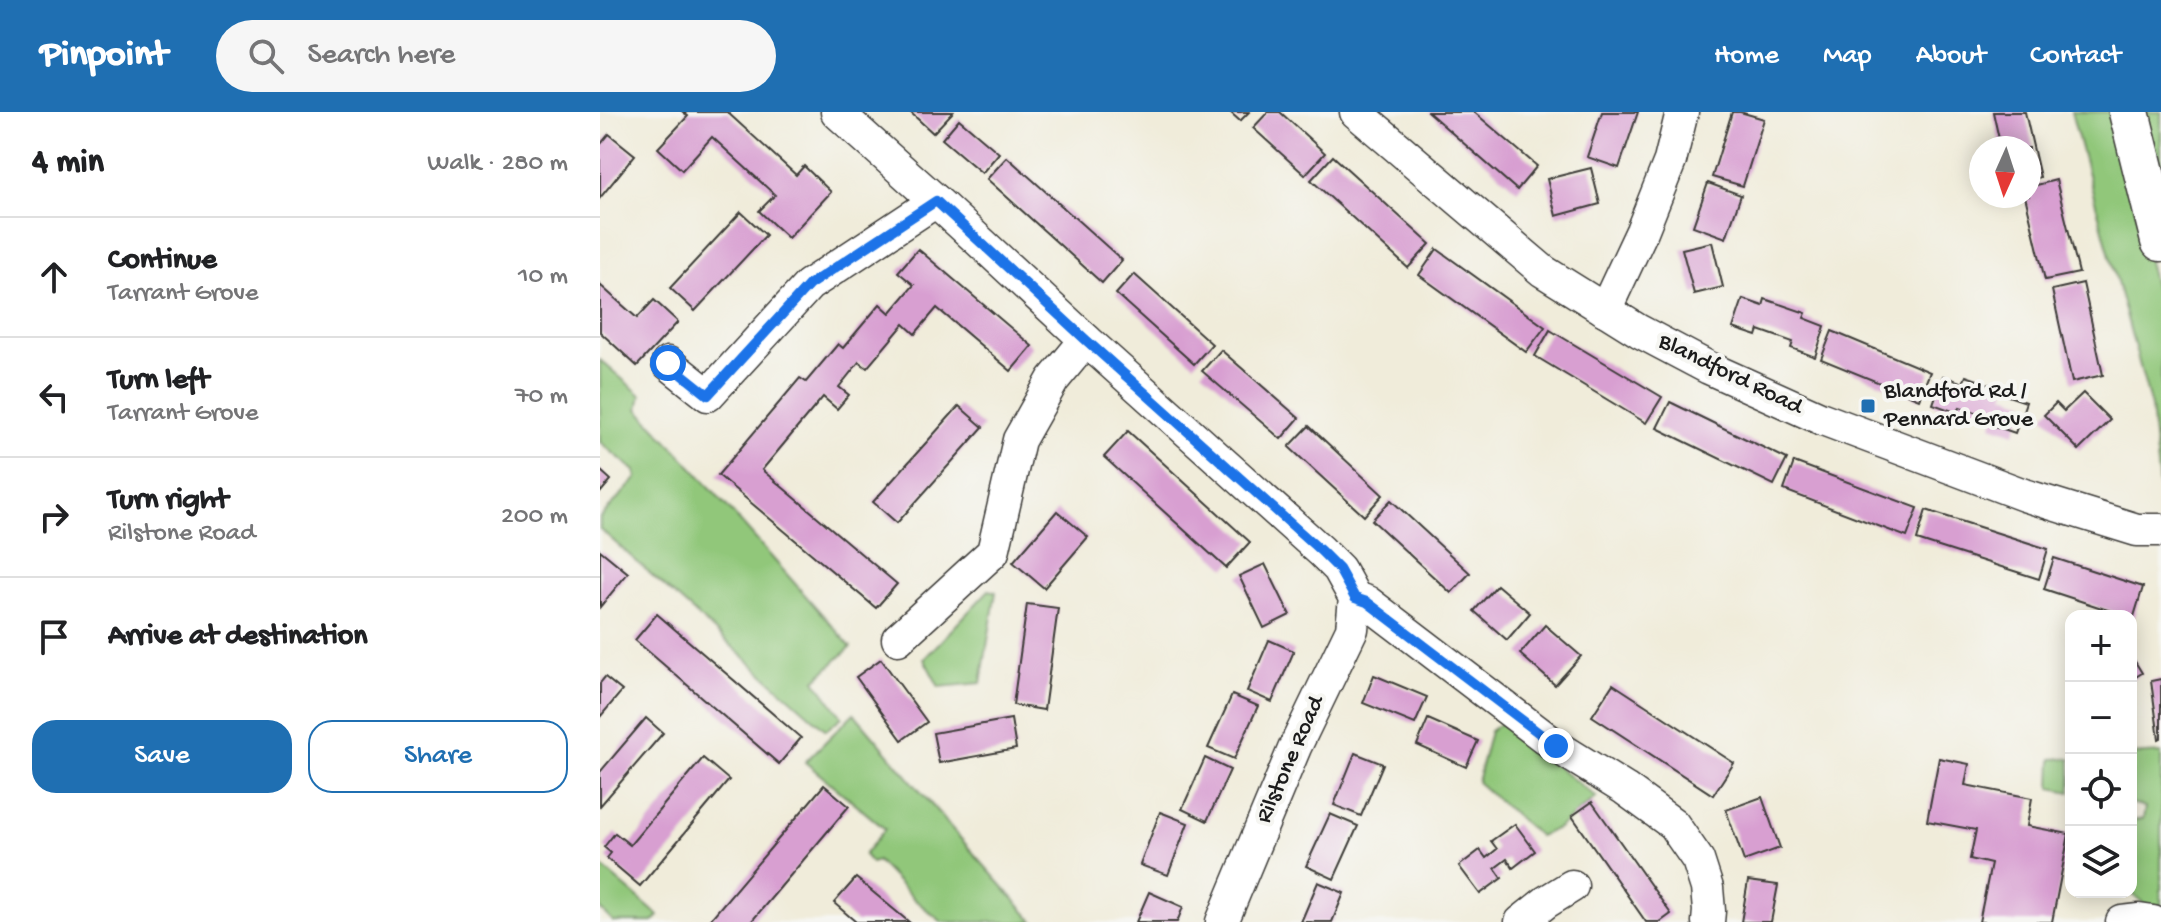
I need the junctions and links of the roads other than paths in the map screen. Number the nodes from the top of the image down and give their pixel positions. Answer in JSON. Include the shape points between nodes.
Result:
{"nodes":[{"id":1,"x":837,"y":112,"type":"edge"},
{"id":2,"x":1356,"y":112,"type":"edge"},
{"id":3,"x":1682,"y":112,"type":"edge"},
{"id":4,"x":2129,"y":112,"type":"edge"},
{"id":5,"x":936,"y":201,"type":"junction"},
{"id":6,"x":2161,"y":241,"type":"edge"},
{"id":7,"x":1605,"y":310,"type":"junction"},
{"id":8,"x":1086,"y":340,"type":"junction"},
{"id":9,"x":668,"y":363,"type":"dead end"},
{"id":10,"x":2161,"y":530,"type":"edge"},
{"id":11,"x":1355,"y":598,"type":"junction"},
{"id":12,"x":898,"y":639,"type":"dead end"},
{"id":13,"x":1222,"y":922,"type":"edge"},
{"id":14,"x":1708,"y":922,"type":"edge"},
{"id":15,"x":2122,"y":922,"type":"edge"},
{"id":16,"x":2153,"y":922,"type":"edge"}],
"edges":[{"from":1,"to":5,"type":"street"},
{"from":2,"to":7,"type":"street","name":"Blandford Road","via":[[1543,271]]},
{"from":3,"to":7,"type":"street","via":[[1664,175]]},
{"from":4,"to":6,"type":"main road"},
{"from":5,"to":8,"type":"street"},
{"from":5,"to":9,"type":"street","via":[[809,285],[708,395]]},
{"from":7,"to":10,"type":"street","name":"Blandford Road","via":[[1709,368],[1820,418],[2024,495],[2137,530]]},
{"from":8,"to":11,"type":"street","via":[[1339,569]]},
{"from":8,"to":12,"type":"street","via":[[1053,380],[1019,440],[993,552]]},
{"from":11,"to":13,"type":"street","name":"Rilstone Road","via":[[1352,629],[1295,747]]},
{"from":11,"to":14,"type":"street","via":[[1556,746],[1673,824],[1698,860],[1707,888]]},
{"from":15,"to":16,"type":"street"}]}
